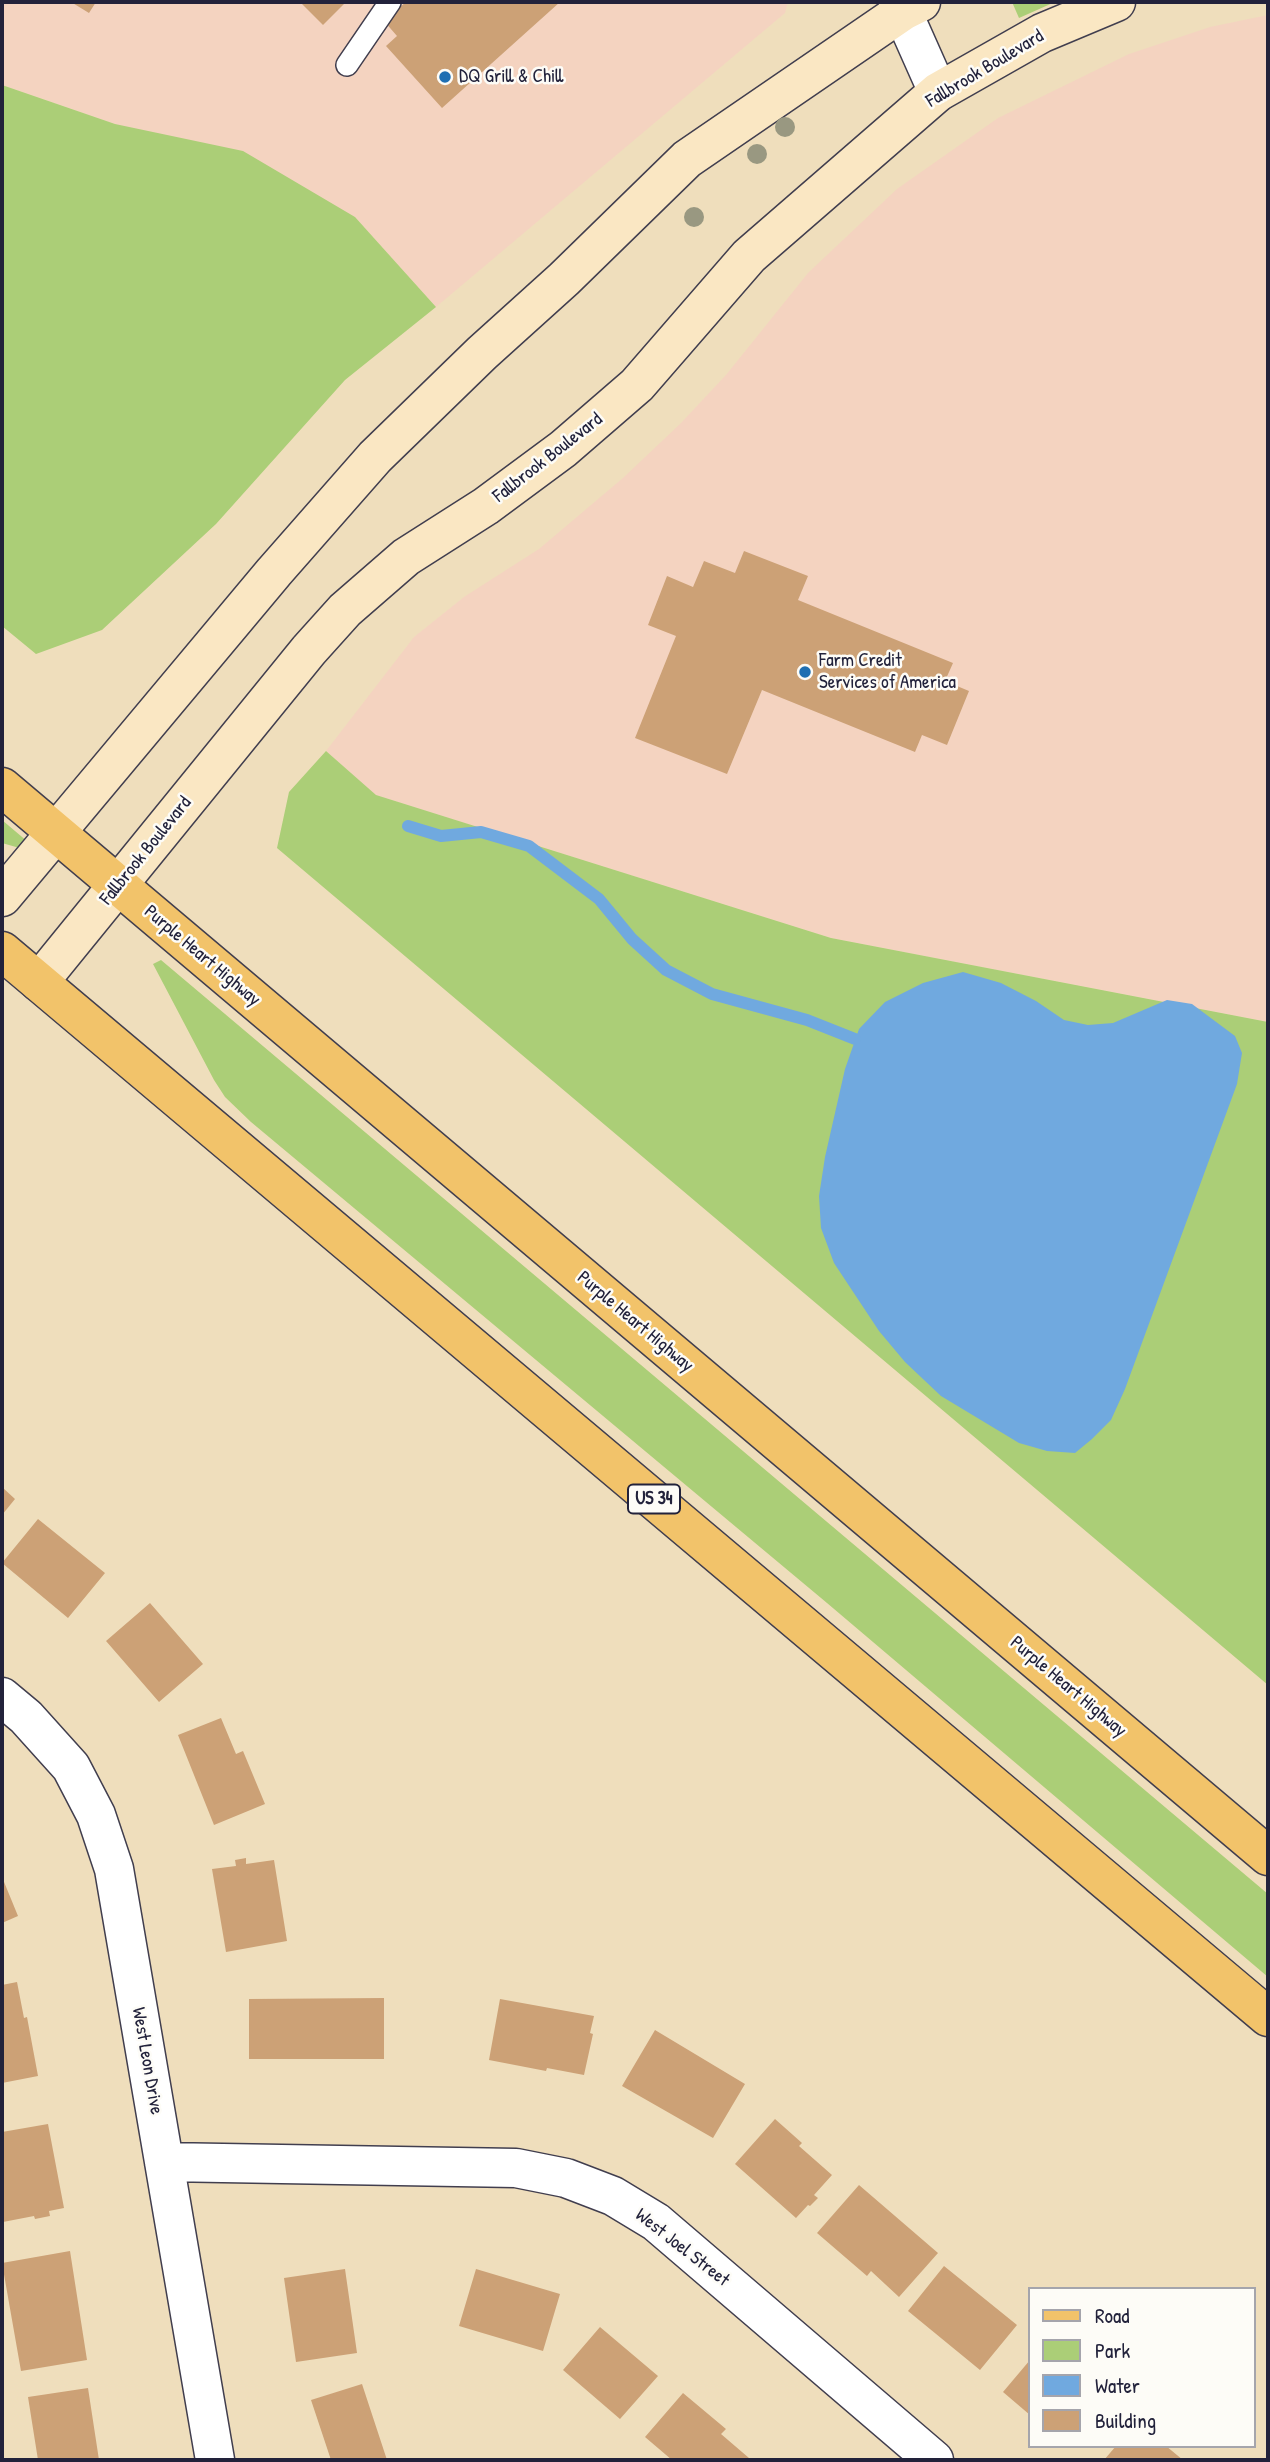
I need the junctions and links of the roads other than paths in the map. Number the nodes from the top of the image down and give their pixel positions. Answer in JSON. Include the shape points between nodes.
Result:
{"nodes":[{"id":1,"x":390,"y":2,"type":"edge"},
{"id":2,"x":1116,"y":2,"type":"edge"},
{"id":3,"x":907,"y":5,"type":"edge"},
{"id":4,"x":347,"y":65,"type":"dead end"},
{"id":5,"x":938,"y":92,"type":"junction"},
{"id":6,"x":2,"y":787,"type":"edge"},
{"id":7,"x":55,"y":833,"type":"junction"},
{"id":8,"x":119,"y":885,"type":"junction"},
{"id":9,"x":2,"y":897,"type":"edge"},
{"id":10,"x":2,"y":951,"type":"edge"},
{"id":11,"x":39,"y":982,"type":"junction"},
{"id":12,"x":2,"y":1697,"type":"edge"},
{"id":13,"x":1268,"y":1856,"type":"edge"},
{"id":14,"x":1268,"y":2017,"type":"edge"},
{"id":15,"x":164,"y":2162,"type":"junction"},
{"id":16,"x":215,"y":2460,"type":"edge"},
{"id":17,"x":934,"y":2460,"type":"edge"}],
"edges":[{"from":1,"to":4,"type":"lane"},
{"from":2,"to":5,"type":"street","name":"Fallbrook Boulevard","via":[[1042,33]]},
{"from":3,"to":5,"type":"street"},
{"from":3,"to":7,"type":"street","via":[[687,159],[472,362],[375,457]]},
{"from":5,"to":8,"type":"street","name":"Fallbrook Boulevard","via":[[749,256],[637,385],[563,449],[406,557],[345,610]]},
{"from":6,"to":7,"type":"main road","name":"Purple Heart Highway"},
{"from":7,"to":8,"type":"main road","name":"Purple Heart Highway"},
{"from":7,"to":9,"type":"street"},
{"from":8,"to":11,"type":"street","name":"Fallbrook Boulevard"},
{"from":8,"to":13,"type":"main road","name":"Purple Heart Highway"},
{"from":10,"to":11,"type":"main road","number":"US 34"},
{"from":11,"to":14,"type":"main road","number":"US 34"},
{"from":12,"to":15,"type":"street","name":"West Leon Drive","via":[[71,1767],[96,1815],[114,1869]]},
{"from":15,"to":16,"type":"street","name":"West Leon Drive"},
{"from":15,"to":17,"type":"street","name":"West Joel Street","via":[[516,2168],[566,2178],[613,2196],[656,2222]]}]}
